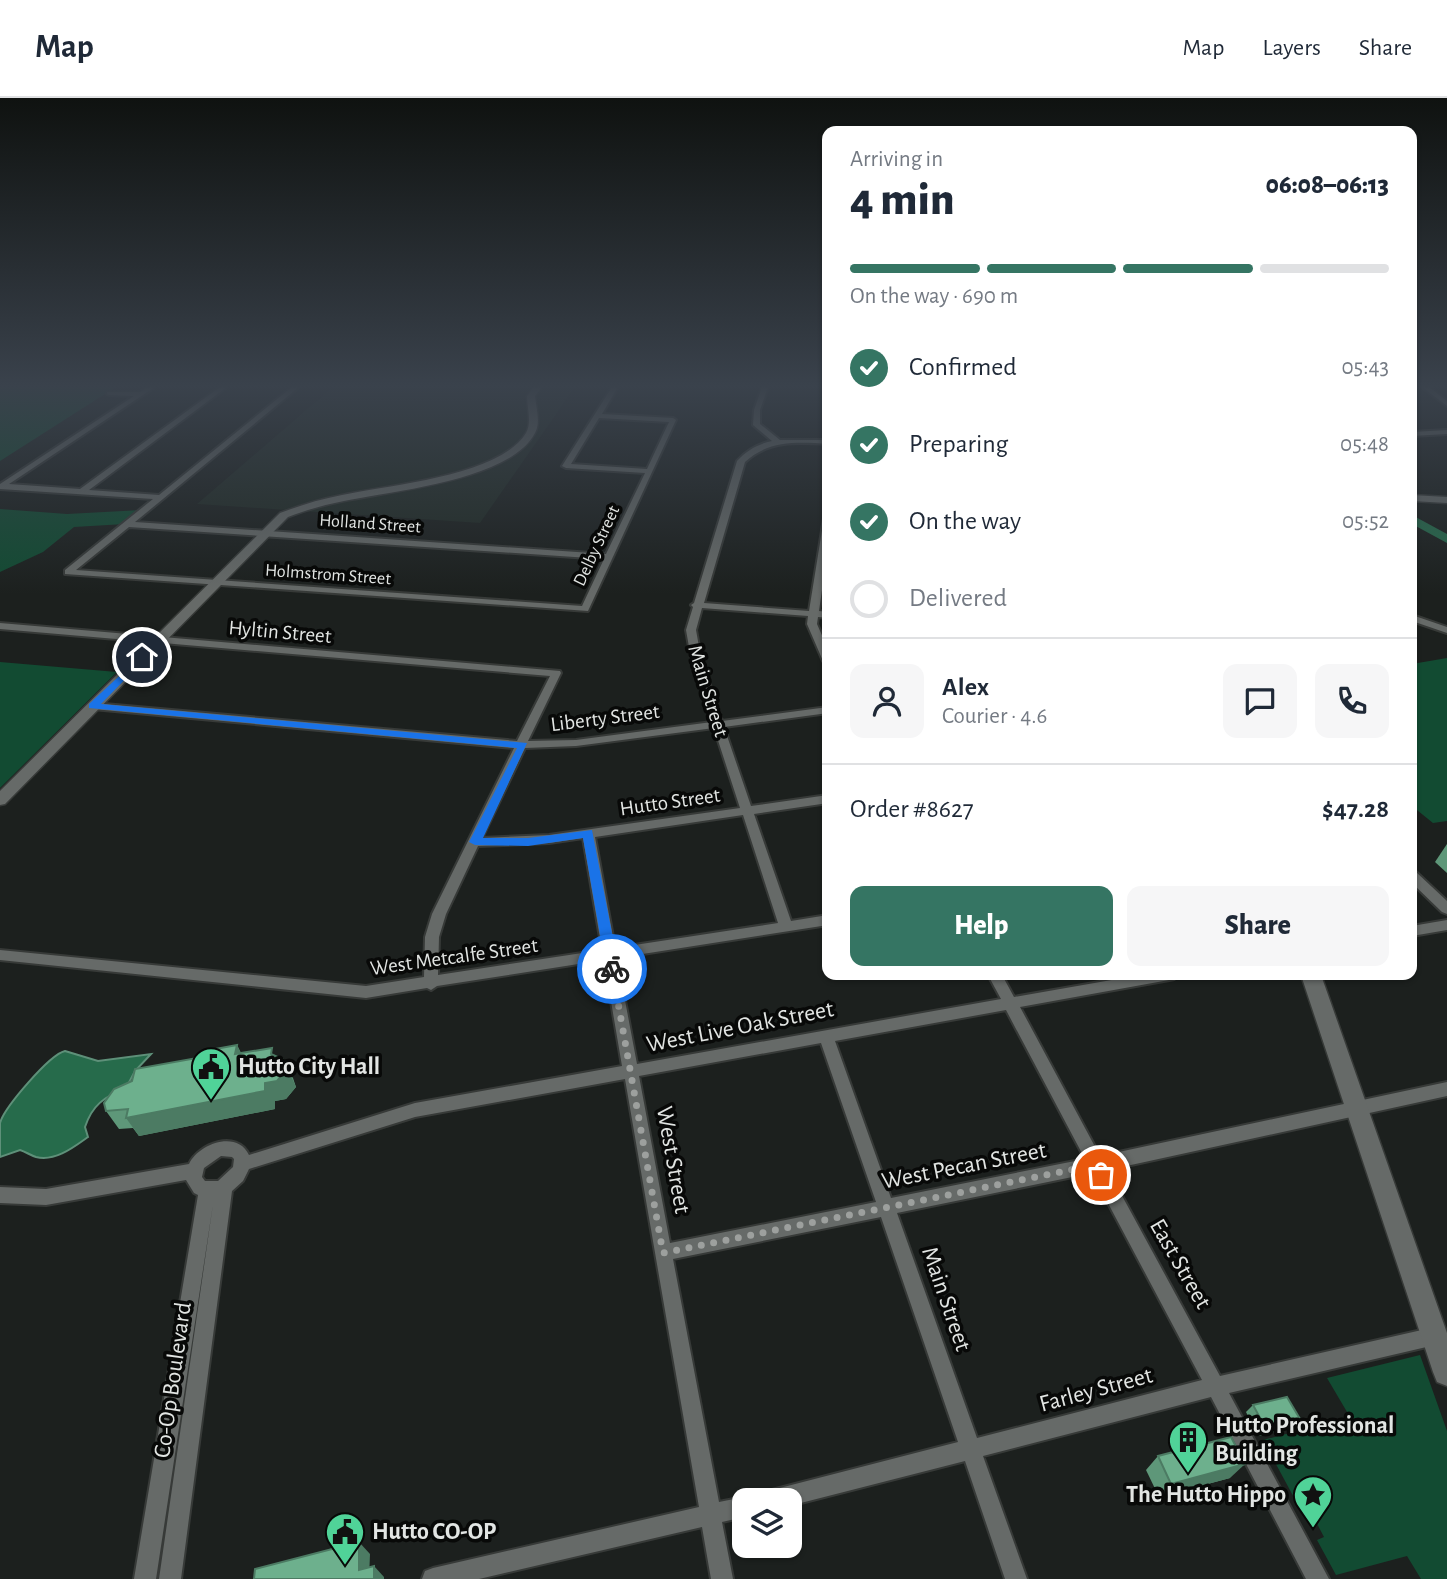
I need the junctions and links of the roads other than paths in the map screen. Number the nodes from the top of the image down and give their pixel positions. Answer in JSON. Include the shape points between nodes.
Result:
{"nodes":[{"id":1,"x":47,"y":456,"type":"edge"},
{"id":2,"x":130,"y":456,"type":"edge"},
{"id":3,"x":211,"y":456,"type":"edge"},
{"id":4,"x":504,"y":456,"type":"edge"},
{"id":5,"x":572,"y":456,"type":"edge"},
{"id":6,"x":656,"y":456,"type":"edge"},
{"id":7,"x":746,"y":456,"type":"edge"},
{"id":8,"x":649,"y":471,"type":"junction"},
{"id":9,"x":1,"y":487,"type":"edge"},
{"id":10,"x":81,"y":492,"type":"junction"},
{"id":11,"x":160,"y":497,"type":"junction"},
{"id":12,"x":1417,"y":498,"type":"edge"},
{"id":13,"x":1447,"y":500,"type":"edge"},
{"id":14,"x":127,"y":524,"type":"junction"},
{"id":15,"x":266,"y":533,"type":"junction"},
{"id":16,"x":610,"y":556,"type":"junction"},
{"id":17,"x":822,"y":572,"type":"edge"},
{"id":18,"x":217,"y":582,"type":"junction"},
{"id":19,"x":696,"y":605,"type":"junction"},
{"id":20,"x":585,"y":609,"type":"joint"},
{"id":21,"x":813,"y":614,"type":"junction"},
{"id":22,"x":822,"y":615,"type":"edge"},
{"id":23,"x":1417,"y":620,"type":"edge"},
{"id":24,"x":0,"y":626,"type":"edge"},
{"id":25,"x":1447,"y":630,"type":"edge"},
{"id":26,"x":158,"y":641,"type":"junction"},
{"id":27,"x":822,"y":650,"type":"edge"},
{"id":28,"x":93,"y":706,"type":"junction"},
{"id":29,"x":822,"y":711,"type":"edge"},
{"id":30,"x":717,"y":724,"type":"junction"},
{"id":31,"x":523,"y":745,"type":"junction"},
{"id":32,"x":0,"y":800,"type":"edge"},
{"id":33,"x":822,"y":800,"type":"edge"},
{"id":34,"x":746,"y":811,"type":"junction"},
{"id":35,"x":588,"y":833,"type":"junction"},
{"id":36,"x":475,"y":842,"type":"junction"},
{"id":37,"x":1417,"y":880,"type":"edge"},
{"id":38,"x":1447,"y":909,"type":"edge"},
{"id":39,"x":822,"y":921,"type":"edge"},
{"id":40,"x":1447,"y":925,"type":"edge"},
{"id":41,"x":786,"y":927,"type":"junction"},
{"id":42,"x":1417,"y":930,"type":"edge"},
{"id":43,"x":0,"y":955,"type":"edge"},
{"id":44,"x":610,"y":955,"type":"junction"},
{"id":45,"x":998,"y":980,"type":"edge"},
{"id":46,"x":1141,"y":980,"type":"edge"},
{"id":47,"x":1313,"y":980,"type":"edge"},
{"id":48,"x":431,"y":984,"type":"junction"},
{"id":49,"x":1010,"y":1003,"type":"junction"},
{"id":50,"x":826,"y":1035,"type":"junction"},
{"id":51,"x":631,"y":1073,"type":"junction"},
{"id":52,"x":1447,"y":1089,"type":"edge"},
{"id":53,"x":1356,"y":1108,"type":"junction"},
{"id":54,"x":243,"y":1164,"type":"junction"},
{"id":55,"x":1095,"y":1165,"type":"junction"},
{"id":56,"x":194,"y":1171,"type":"junction"},
{"id":57,"x":216,"y":1189,"type":"junction"},
{"id":58,"x":0,"y":1195,"type":"edge"},
{"id":59,"x":886,"y":1207,"type":"junction"},
{"id":60,"x":663,"y":1253,"type":"junction"},
{"id":61,"x":923,"y":1314,"type":"joint"},
{"id":62,"x":1434,"y":1336,"type":"junction"},
{"id":63,"x":201,"y":1352,"type":"junction"},
{"id":64,"x":181,"y":1356,"type":"junction"},
{"id":65,"x":1447,"y":1372,"type":"edge"},
{"id":66,"x":1217,"y":1386,"type":"junction"},
{"id":67,"x":971,"y":1451,"type":"junction"},
{"id":68,"x":802,"y":1493,"type":"edge"},
{"id":69,"x":732,"y":1510,"type":"edge"},
{"id":70,"x":710,"y":1515,"type":"junction"},
{"id":71,"x":145,"y":1579,"type":"edge"},
{"id":72,"x":170,"y":1579,"type":"edge"},
{"id":73,"x":433,"y":1579,"type":"edge"},
{"id":74,"x":722,"y":1579,"type":"edge"},
{"id":75,"x":1016,"y":1579,"type":"edge"},
{"id":76,"x":1318,"y":1579,"type":"edge"}],
"edges":[{"from":1,"to":9,"type":"street"},
{"from":2,"to":10,"type":"street"},
{"from":3,"to":11,"type":"street"},
{"from":4,"to":15,"type":"street","via":[[442,480],[302,506],[284,515]]},
{"from":5,"to":8,"type":"street","via":[[566,466]]},
{"from":6,"to":8,"type":"street","name":"Delby Street"},
{"from":7,"to":19,"type":"street","name":"Main Street"},
{"from":8,"to":16,"type":"street","name":"Delby Street"},
{"from":9,"to":10,"type":"street"},
{"from":10,"to":11,"type":"street"},
{"from":11,"to":14,"type":"street"},
{"from":12,"to":13,"type":"street"},
{"from":14,"to":15,"type":"street","name":"Holland Street"},
{"from":14,"to":18,"type":"street","name":"Holmstrom Street","via":[[68,572]]},
{"from":15,"to":16,"type":"street","name":"Holland Street"},
{"from":15,"to":18,"type":"street"},
{"from":16,"to":20,"type":"street","name":"Delby Street"},
{"from":17,"to":21,"type":"street"},
{"from":18,"to":20,"type":"street","name":"Holmstrom Street"},
{"from":18,"to":26,"type":"street"},
{"from":19,"to":21,"type":"street"},
{"from":19,"to":30,"type":"street","name":"Main Street","via":[[691,642]]},
{"from":21,"to":22,"type":"street"},
{"from":21,"to":27,"type":"street","via":[[813,632]]},
{"from":23,"to":25,"type":"street"},
{"from":24,"to":26,"type":"street","name":"Hyltin Street"},
{"from":26,"to":28,"type":"street"},
{"from":26,"to":31,"type":"street","name":"Hyltin Street","via":[[556,673]]},
{"from":28,"to":31,"type":"street","name":"Liberty Street"},
{"from":28,"to":32,"type":"street"},
{"from":29,"to":30,"type":"street","name":"Liberty Street"},
{"from":30,"to":31,"type":"street","name":"Liberty Street","via":[[576,743]]},
{"from":30,"to":34,"type":"street","name":"Main Street"},
{"from":31,"to":36,"type":"street"},
{"from":33,"to":34,"type":"street","name":"Hutto Street"},
{"from":34,"to":35,"type":"street","name":"Hutto Street"},
{"from":34,"to":41,"type":"street","name":"Main Street"},
{"from":35,"to":36,"type":"street","name":"Hutto Street","via":[[528,842]]},
{"from":35,"to":44,"type":"street","name":"West Street"},
{"from":36,"to":48,"type":"street","via":[[439,914],[432,937]]},
{"from":37,"to":38,"type":"street"},
{"from":39,"to":41,"type":"street","name":"West Metcalfe Street"},
{"from":40,"to":42,"type":"street"},
{"from":41,"to":44,"type":"street","name":"West Metcalfe Street"},
{"from":43,"to":48,"type":"street","name":"West Metcalfe Street","via":[[340,991]]},
{"from":44,"to":48,"type":"street","name":"West Metcalfe Street"},
{"from":44,"to":51,"type":"street","name":"West Street"},
{"from":45,"to":49,"type":"street","name":"East Street"},
{"from":46,"to":49,"type":"street","name":"West Live Oak Street"},
{"from":47,"to":53,"type":"main road"},
{"from":49,"to":50,"type":"street","name":"West Live Oak Street"},
{"from":49,"to":55,"type":"street","name":"East Street"},
{"from":50,"to":51,"type":"street","name":"West Live Oak Street"},
{"from":50,"to":59,"type":"street","name":"Main Street"},
{"from":51,"to":54,"type":"street","name":"West Live Oak Street","via":[[389,1116]]},
{"from":51,"to":60,"type":"street","name":"West Street"},
{"from":52,"to":53,"type":"street","name":"West Pecan Street"},
{"from":53,"to":55,"type":"street","name":"West Pecan Street"},
{"from":53,"to":62,"type":"main road"},
{"from":54,"to":56,"type":"street","via":[[239,1152],[218,1149],[203,1157]]},
{"from":54,"to":57,"type":"street","via":[[237,1177]]},
{"from":55,"to":59,"type":"street","name":"West Pecan Street"},
{"from":55,"to":66,"type":"street","name":"East Street"},
{"from":56,"to":57,"type":"street","via":[[195,1184]]},
{"from":56,"to":58,"type":"street","via":[[46,1197]]},
{"from":57,"to":63,"type":"street","name":"Co-Op Boulevard"},
{"from":57,"to":64,"type":"street","name":"Co-Op Boulevard"},
{"from":59,"to":60,"type":"street","name":"West Pecan Street"},
{"from":59,"to":61,"type":"street","name":"Main Street"},
{"from":60,"to":70,"type":"street","name":"West Street"},
{"from":61,"to":67,"type":"street","name":"Main Street"},
{"from":62,"to":65,"type":"main road"},
{"from":62,"to":66,"type":"street","name":"Farley Street"},
{"from":63,"to":64,"type":"street"},
{"from":63,"to":72,"type":"street","name":"Co-Op Boulevard"},
{"from":64,"to":71,"type":"street","name":"Co-Op Boulevard"},
{"from":66,"to":67,"type":"street","name":"Farley Street"},
{"from":66,"to":76,"type":"street","name":"East Street"},
{"from":67,"to":68,"type":"street","name":"Farley Street"},
{"from":67,"to":75,"type":"street","name":"Main Street"},
{"from":69,"to":70,"type":"street"},
{"from":70,"to":73,"type":"street"},
{"from":70,"to":74,"type":"street","name":"West Street"}]}
